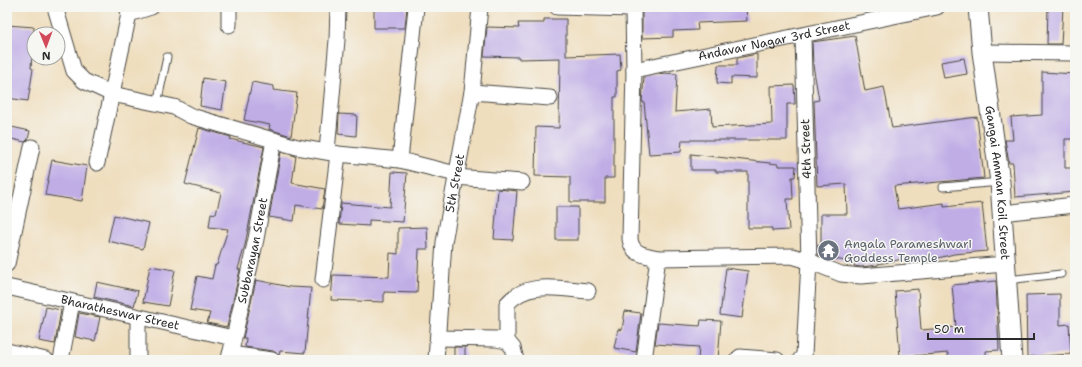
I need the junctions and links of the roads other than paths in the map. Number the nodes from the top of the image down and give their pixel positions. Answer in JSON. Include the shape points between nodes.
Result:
{"nodes":[{"id":1,"x":55,"y":7,"type":"edge"},
{"id":2,"x":151,"y":7,"type":"edge"},
{"id":3,"x":229,"y":7,"type":"edge"},
{"id":4,"x":338,"y":7,"type":"edge"},
{"id":5,"x":416,"y":7,"type":"edge"},
{"id":6,"x":480,"y":7,"type":"edge"},
{"id":7,"x":558,"y":7,"type":"edge"},
{"id":8,"x":937,"y":7,"type":"edge"},
{"id":9,"x":978,"y":7,"type":"edge"},
{"id":10,"x":633,"y":8,"type":"edge"},
{"id":11,"x":128,"y":11,"type":"edge"},
{"id":12,"x":229,"y":25,"type":"dead end"},
{"id":13,"x":803,"y":36,"type":"junction"},
{"id":14,"x":982,"y":52,"type":"junction"},
{"id":15,"x":1075,"y":53,"type":"edge"},
{"id":16,"x":167,"y":57,"type":"dead end"},
{"id":17,"x":634,"y":70,"type":"junction"},
{"id":18,"x":472,"y":92,"type":"junction"},
{"id":19,"x":112,"y":94,"type":"junction"},
{"id":20,"x":550,"y":98,"type":"dead end"},
{"id":21,"x":157,"y":104,"type":"junction"},
{"id":22,"x":274,"y":140,"type":"junction"},
{"id":23,"x":32,"y":147,"type":"dead end"},
{"id":24,"x":332,"y":153,"type":"junction"},
{"id":25,"x":400,"y":160,"type":"junction"},
{"id":26,"x":97,"y":163,"type":"dead end"},
{"id":27,"x":456,"y":176,"type":"junction"},
{"id":28,"x":522,"y":182,"type":"dead end"},
{"id":29,"x":1000,"y":182,"type":"junction"},
{"id":30,"x":943,"y":187,"type":"dead end"},
{"id":31,"x":1075,"y":205,"type":"edge"},
{"id":32,"x":1002,"y":213,"type":"junction"},
{"id":33,"x":658,"y":258,"type":"junction"},
{"id":34,"x":809,"y":261,"type":"junction"},
{"id":35,"x":7,"y":264,"type":"edge"},
{"id":36,"x":1006,"y":272,"type":"junction"},
{"id":37,"x":1060,"y":274,"type":"dead end"},
{"id":38,"x":323,"y":280,"type":"dead end"},
{"id":39,"x":7,"y":287,"type":"edge"},
{"id":40,"x":588,"y":291,"type":"dead end"},
{"id":41,"x":72,"y":302,"type":"junction"},
{"id":42,"x":138,"y":318,"type":"junction"},
{"id":43,"x":233,"y":338,"type":"junction"},
{"id":44,"x":438,"y":338,"type":"junction"},
{"id":45,"x":506,"y":341,"type":"junction"},
{"id":46,"x":7,"y":351,"type":"edge"},
{"id":47,"x":229,"y":357,"type":"edge"},
{"id":48,"x":46,"y":360,"type":"edge"},
{"id":49,"x":61,"y":360,"type":"edge"},
{"id":50,"x":138,"y":360,"type":"edge"},
{"id":51,"x":272,"y":360,"type":"edge"},
{"id":52,"x":436,"y":360,"type":"edge"},
{"id":53,"x":516,"y":360,"type":"edge"},
{"id":54,"x":644,"y":360,"type":"edge"},
{"id":55,"x":737,"y":360,"type":"edge"},
{"id":56,"x":777,"y":360,"type":"edge"},
{"id":57,"x":800,"y":360,"type":"edge"},
{"id":58,"x":1012,"y":360,"type":"edge"}],
"edges":[{"from":1,"to":19,"type":"street","via":[[74,71],[84,81]]},
{"from":2,"to":11,"type":"street"},
{"from":3,"to":12,"type":"street"},
{"from":4,"to":24,"type":"street"},
{"from":5,"to":25,"type":"street"},
{"from":6,"to":18,"type":"street","name":"5th Street"},
{"from":7,"to":10,"type":"street"},
{"from":8,"to":13,"type":"street","name":"Andavar Nagar 3rd Street"},
{"from":9,"to":14,"type":"street","name":"Gangai Amman Koil Street"},
{"from":10,"to":17,"type":"street"},
{"from":11,"to":19,"type":"street"},
{"from":13,"to":17,"type":"street","name":"Andavar Nagar 3rd Street"},
{"from":13,"to":34,"type":"street","name":"4th Street"},
{"from":14,"to":15,"type":"street"},
{"from":14,"to":29,"type":"street","name":"Gangai Amman Koil Street"},
{"from":16,"to":21,"type":"lane"},
{"from":17,"to":33,"type":"street","via":[[630,239],[632,248],[638,254]]},
{"from":18,"to":20,"type":"street"},
{"from":18,"to":27,"type":"street","name":"5th Street"},
{"from":19,"to":21,"type":"street"},
{"from":19,"to":26,"type":"street"},
{"from":21,"to":22,"type":"street","via":[[174,107],[192,116]]},
{"from":22,"to":24,"type":"street"},
{"from":22,"to":43,"type":"street","name":"Subbarayan Street","via":[[256,239]]},
{"from":23,"to":35,"type":"street"},
{"from":24,"to":25,"type":"street"},
{"from":24,"to":38,"type":"street"},
{"from":25,"to":27,"type":"street"},
{"from":27,"to":28,"type":"street"},
{"from":27,"to":44,"type":"street","name":"5th Street","via":[[444,242]]},
{"from":29,"to":30,"type":"lane"},
{"from":29,"to":32,"type":"street","name":"Gangai Amman Koil Street"},
{"from":31,"to":32,"type":"street"},
{"from":32,"to":36,"type":"street","name":"Gangai Amman Koil Street"},
{"from":33,"to":34,"type":"street","via":[[792,256]]},
{"from":33,"to":54,"type":"street"},
{"from":34,"to":36,"type":"street","via":[[841,274],[861,276]]},
{"from":34,"to":57,"type":"street","name":"4th Street","via":[[804,355]]},
{"from":36,"to":37,"type":"lane"},
{"from":36,"to":58,"type":"street","name":"Gangai Amman Koil Street"},
{"from":39,"to":41,"type":"street","name":"Bharatheswar Street"},
{"from":40,"to":45,"type":"street","via":[[532,288],[514,295],[506,304]]},
{"from":41,"to":42,"type":"street","name":"Bharatheswar Street"},
{"from":41,"to":49,"type":"street"},
{"from":42,"to":43,"type":"street","name":"Bharatheswar Street"},
{"from":42,"to":50,"type":"street"},
{"from":43,"to":47,"type":"street","name":"Subbarayan Street"},
{"from":44,"to":45,"type":"street"},
{"from":44,"to":52,"type":"street","name":"5th Street"},
{"from":45,"to":53,"type":"street","via":[[513,348]]},
{"from":46,"to":48,"type":"street"},
{"from":47,"to":51,"type":"street"},
{"from":55,"to":56,"type":"street","via":[[740,357]]}]}
